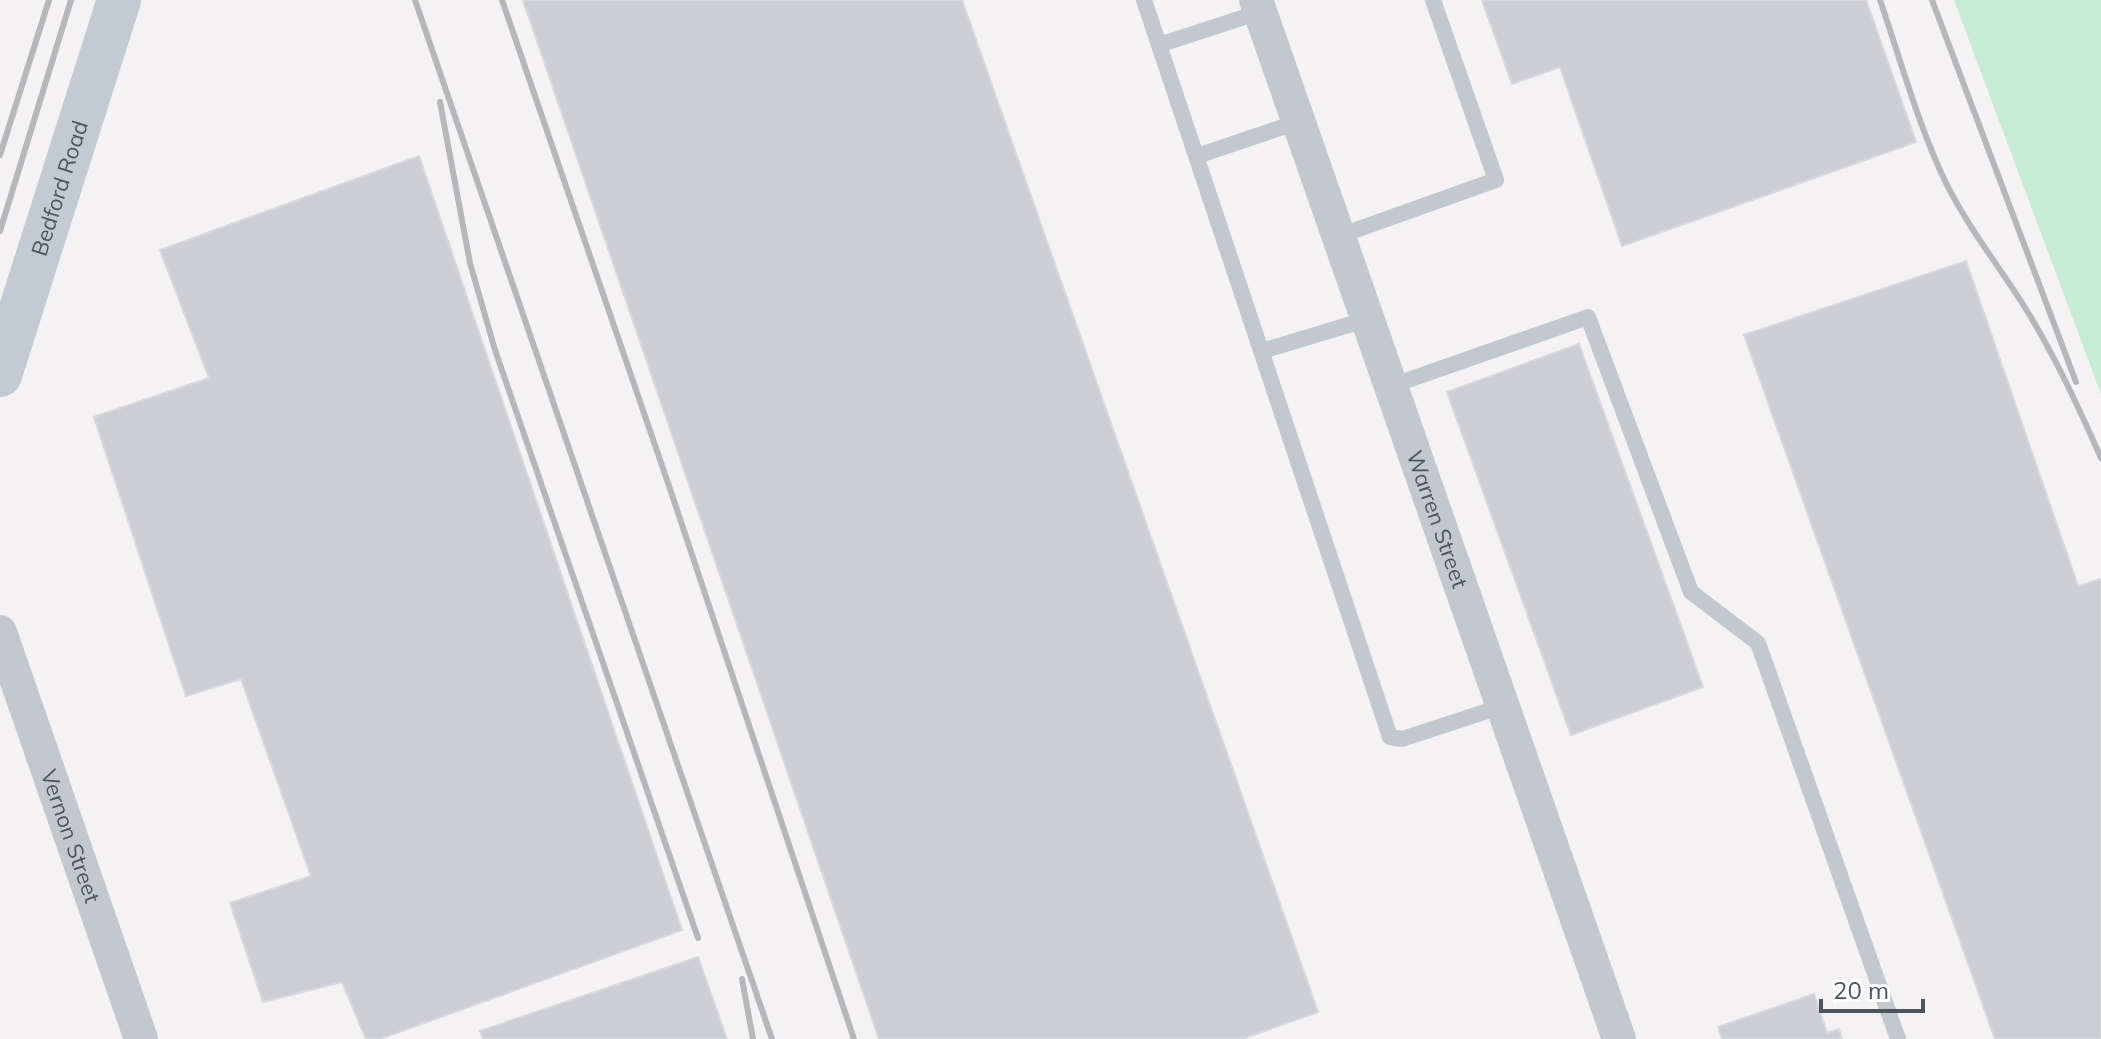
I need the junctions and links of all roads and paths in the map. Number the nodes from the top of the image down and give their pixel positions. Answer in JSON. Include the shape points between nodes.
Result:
{"nodes":[{"id":1,"x":119,"y":0,"type":"edge"},
{"id":2,"x":1144,"y":0,"type":"edge"},
{"id":3,"x":1433,"y":0,"type":"edge"},
{"id":4,"x":1258,"y":6,"type":"edge"},
{"id":5,"x":1159,"y":45,"type":"junction"},
{"id":6,"x":1298,"y":122,"type":"junction"},
{"id":7,"x":1197,"y":156,"type":"junction"},
{"id":8,"x":1339,"y":236,"type":"junction"},
{"id":9,"x":1368,"y":319,"type":"junction"},
{"id":10,"x":1262,"y":351,"type":"junction"},
{"id":11,"x":0,"y":375,"type":"edge"},
{"id":12,"x":1391,"y":386,"type":"junction"},
{"id":13,"x":0,"y":632,"type":"edge"},
{"id":14,"x":1503,"y":706,"type":"junction"},
{"id":15,"x":141,"y":1039,"type":"edge"},
{"id":16,"x":1619,"y":1039,"type":"edge"},
{"id":17,"x":1898,"y":1039,"type":"edge"}],
"edges":[{"from":1,"to":11,"type":"street","name":"Bedford Road"},
{"from":2,"to":5,"type":"lane"},
{"from":3,"to":8,"type":"lane","via":[[1496,180]]},
{"from":4,"to":5,"type":"lane"},
{"from":4,"to":6,"type":"street","name":"Warren Street"},
{"from":5,"to":7,"type":"lane"},
{"from":6,"to":7,"type":"lane"},
{"from":6,"to":8,"type":"street","name":"Warren Street"},
{"from":7,"to":10,"type":"lane"},
{"from":8,"to":9,"type":"street","name":"Warren Street"},
{"from":9,"to":10,"type":"lane"},
{"from":9,"to":12,"type":"street","name":"Warren Street"},
{"from":10,"to":14,"type":"lane","via":[[1390,737],[1402,739]]},
{"from":12,"to":14,"type":"street","name":"Warren Street"},
{"from":12,"to":17,"type":"lane","via":[[1588,317],[1691,592],[1758,643]]},
{"from":13,"to":15,"type":"street","name":"Vernon Street"},
{"from":14,"to":16,"type":"street","name":"Warren Street"}]}
